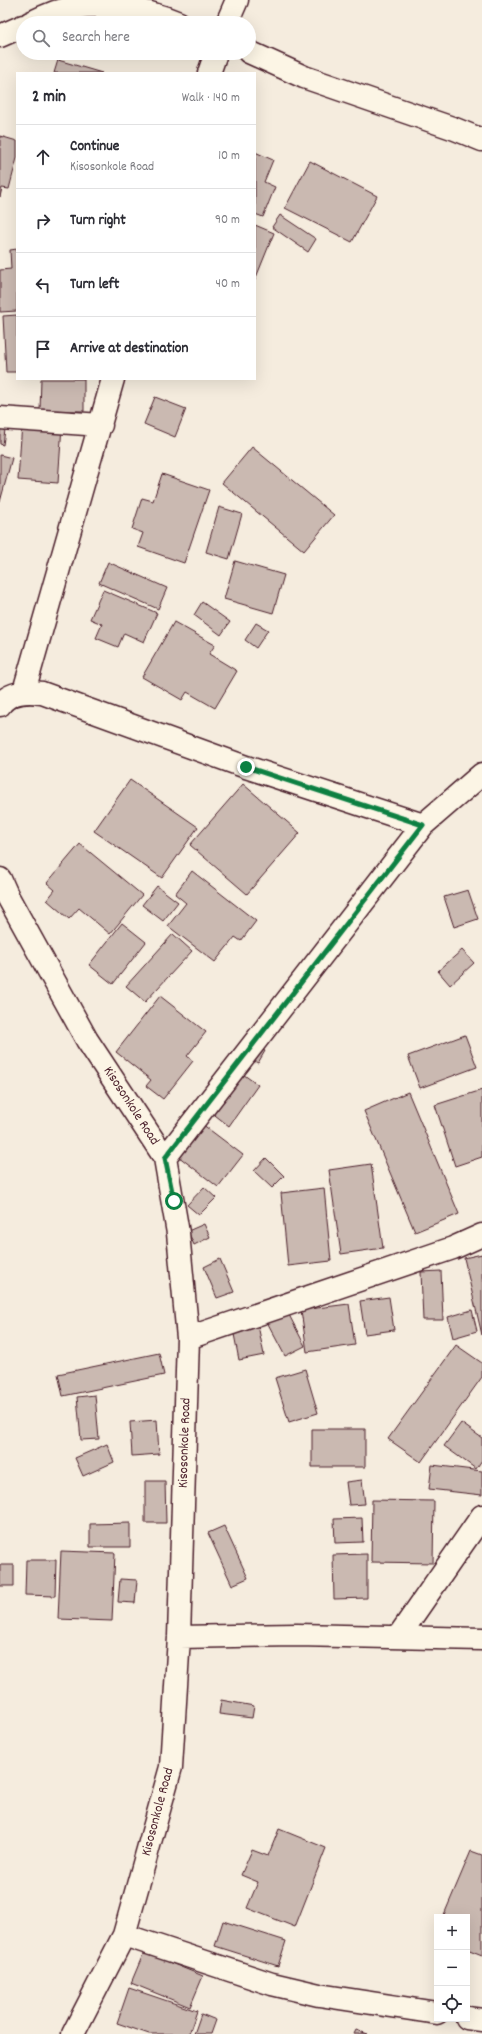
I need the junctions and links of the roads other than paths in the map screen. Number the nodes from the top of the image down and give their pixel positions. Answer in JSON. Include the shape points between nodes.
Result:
{"nodes":[{"id":1,"x":237,"y":0,"type":"edge"},
{"id":2,"x":47,"y":16,"type":"edge"},
{"id":3,"x":155,"y":16,"type":"edge"},
{"id":4,"x":230,"y":16,"type":"edge"},
{"id":5,"x":16,"y":29,"type":"edge"},
{"id":6,"x":0,"y":36,"type":"edge"},
{"id":7,"x":256,"y":55,"type":"edge"},
{"id":8,"x":214,"y":60,"type":"edge"},
{"id":9,"x":209,"y":72,"type":"edge"},
{"id":10,"x":482,"y":140,"type":"edge"},
{"id":11,"x":114,"y":380,"type":"edge"},
{"id":12,"x":0,"y":418,"type":"edge"},
{"id":13,"x":101,"y":425,"type":"junction"},
{"id":14,"x":24,"y":691,"type":"junction"},
{"id":15,"x":0,"y":704,"type":"edge"},
{"id":16,"x":482,"y":774,"type":"edge"},
{"id":17,"x":423,"y":825,"type":"junction"},
{"id":18,"x":0,"y":879,"type":"edge"},
{"id":19,"x":165,"y":1158,"type":"junction"},
{"id":20,"x":482,"y":1236,"type":"edge"},
{"id":21,"x":188,"y":1338,"type":"junction"},
{"id":22,"x":482,"y":1516,"type":"edge"},
{"id":23,"x":179,"y":1637,"type":"junction"},
{"id":24,"x":398,"y":1637,"type":"junction"},
{"id":25,"x":482,"y":1639,"type":"edge"},
{"id":26,"x":124,"y":1935,"type":"junction"},
{"id":27,"x":434,"y":2013,"type":"edge"},
{"id":28,"x":470,"y":2018,"type":"edge"},
{"id":29,"x":482,"y":2020,"type":"edge"},
{"id":30,"x":73,"y":2034,"type":"edge"}],
"edges":[{"from":1,"to":4,"type":"street"},
{"from":2,"to":3,"type":"street","via":[[91,6],[124,7]]},
{"from":5,"to":6,"type":"street"},
{"from":7,"to":10,"type":"street","via":[[304,77]]},
{"from":8,"to":9,"type":"street"},
{"from":11,"to":13,"type":"street"},
{"from":12,"to":13,"type":"street"},
{"from":13,"to":14,"type":"street","via":[[71,521]]},
{"from":14,"to":15,"type":"street","via":[[4,699]]},
{"from":14,"to":17,"type":"street","via":[[42,693],[246,767]]},
{"from":16,"to":17,"type":"street"},
{"from":17,"to":19,"type":"street"},
{"from":18,"to":19,"type":"street","name":"Kisosonkole Road","via":[[87,1040]]},
{"from":19,"to":21,"type":"street","name":"Kisosonkole Road","via":[[178,1233]]},
{"from":20,"to":21,"type":"street"},
{"from":21,"to":23,"type":"street","name":"Kisosonkole Road"},
{"from":22,"to":24,"type":"street"},
{"from":23,"to":24,"type":"street"},
{"from":23,"to":26,"type":"street","name":"Kisosonkole Road","via":[[171,1767]]},
{"from":24,"to":25,"type":"street"},
{"from":26,"to":27,"type":"street","via":[[272,1984],[318,1995]]},
{"from":26,"to":30,"type":"street","name":"Kisosonkole Road"},
{"from":28,"to":29,"type":"street"}]}
